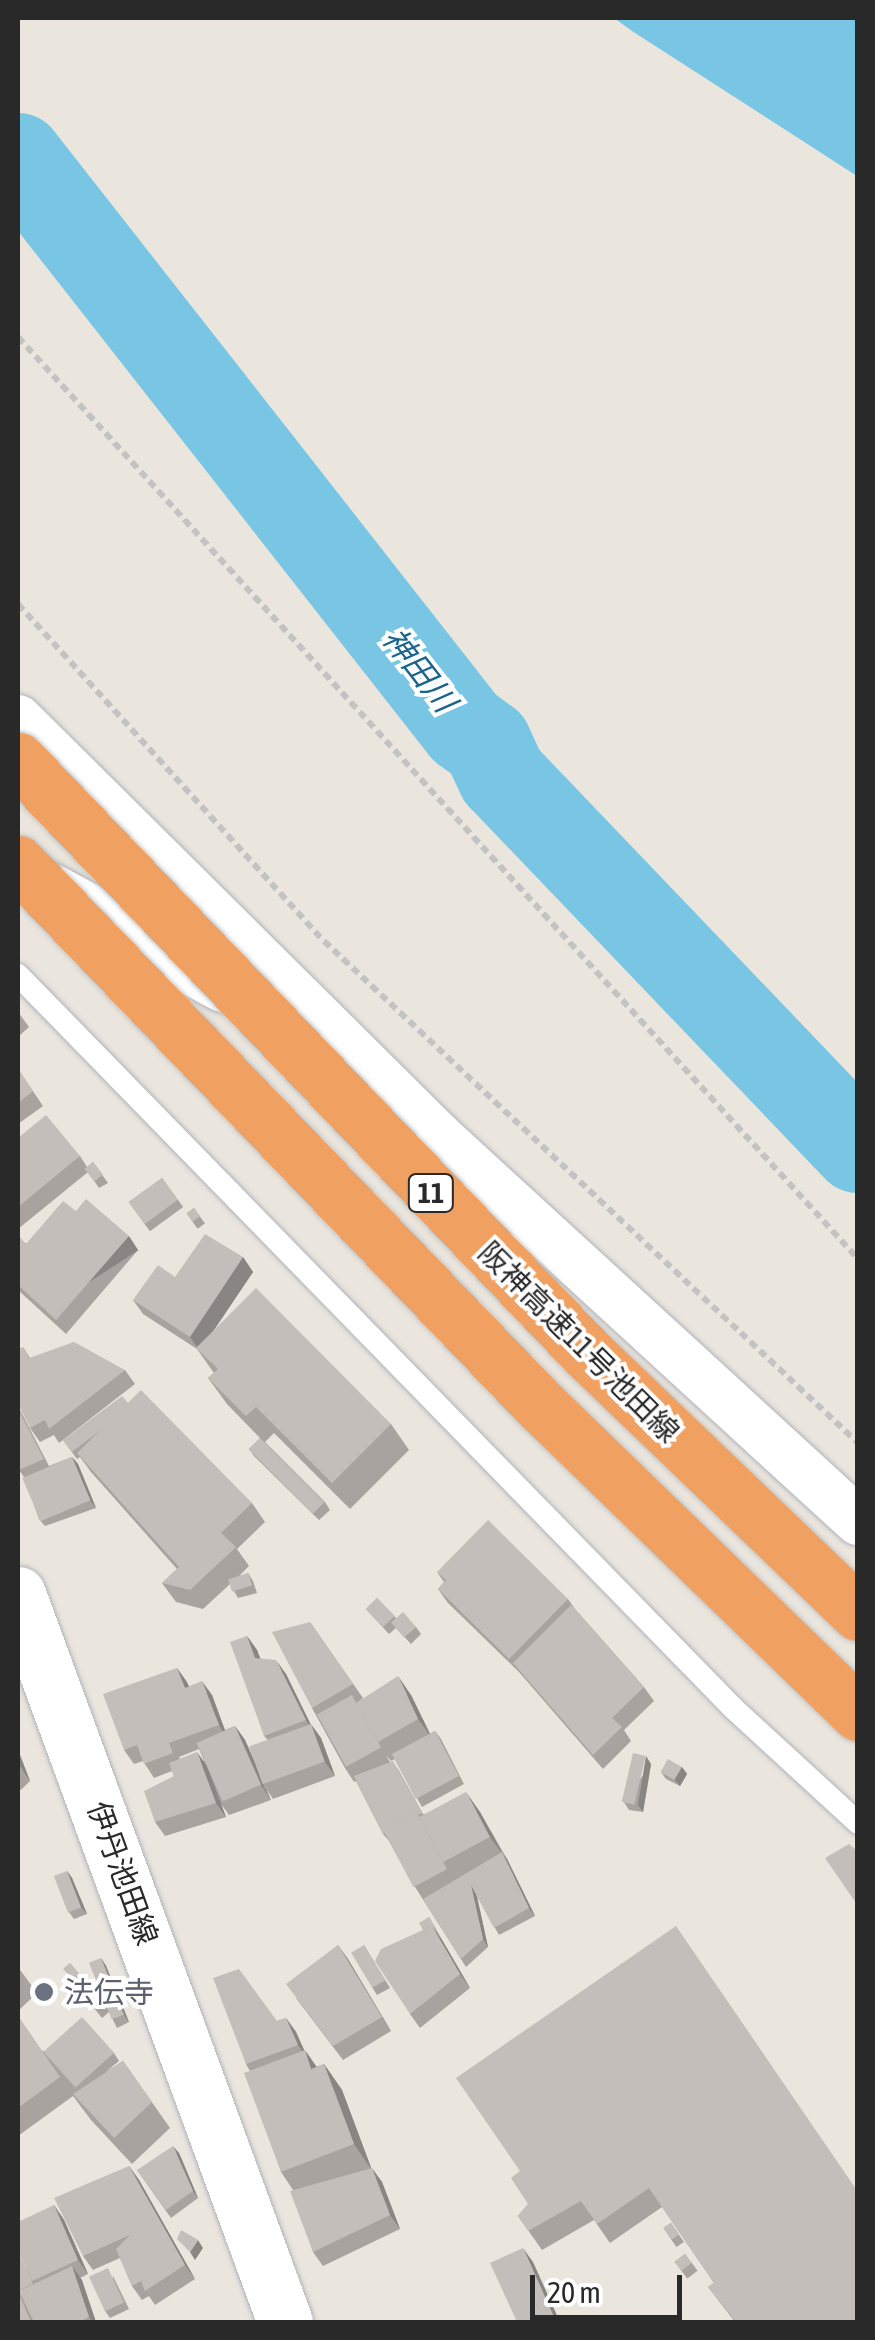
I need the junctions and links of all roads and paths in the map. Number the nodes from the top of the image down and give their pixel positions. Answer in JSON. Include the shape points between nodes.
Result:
{"nodes":[{"id":1,"x":18,"y":337,"type":"edge"},
{"id":2,"x":18,"y":604,"type":"edge"},
{"id":3,"x":18,"y":719,"type":"edge"},
{"id":4,"x":18,"y":760,"type":"edge"},
{"id":5,"x":18,"y":866,"type":"edge"},
{"id":6,"x":18,"y":975,"type":"edge"},
{"id":7,"x":858,"y":1259,"type":"edge"},
{"id":8,"x":858,"y":1443,"type":"edge"},
{"id":9,"x":858,"y":1521,"type":"edge"},
{"id":10,"x":18,"y":1594,"type":"edge"},
{"id":11,"x":858,"y":1597,"type":"edge"},
{"id":12,"x":858,"y":1613,"type":"edge"},
{"id":13,"x":858,"y":1713,"type":"edge"},
{"id":14,"x":858,"y":1823,"type":"edge"},
{"id":15,"x":274,"y":2319,"type":"edge"}],
"edges":[{"from":1,"to":7,"type":"path"},
{"from":2,"to":8,"type":"path","via":[[324,941]]},
{"from":3,"to":9,"type":"street","via":[[467,1164]]},
{"from":4,"to":12,"type":"highway","name":"阪神高速11号池田線","number":"11","bridge":true,"via":[[588,1354]]},
{"from":5,"to":11,"type":"street","via":[[252,1004],[411,1180]]},
{"from":5,"to":13,"type":"highway","number":"11","bridge":true,"via":[[538,1403]]},
{"from":6,"to":14,"type":"lane","via":[[732,1708]]},
{"from":10,"to":15,"type":"street","name":"伊丹池田線"}]}
